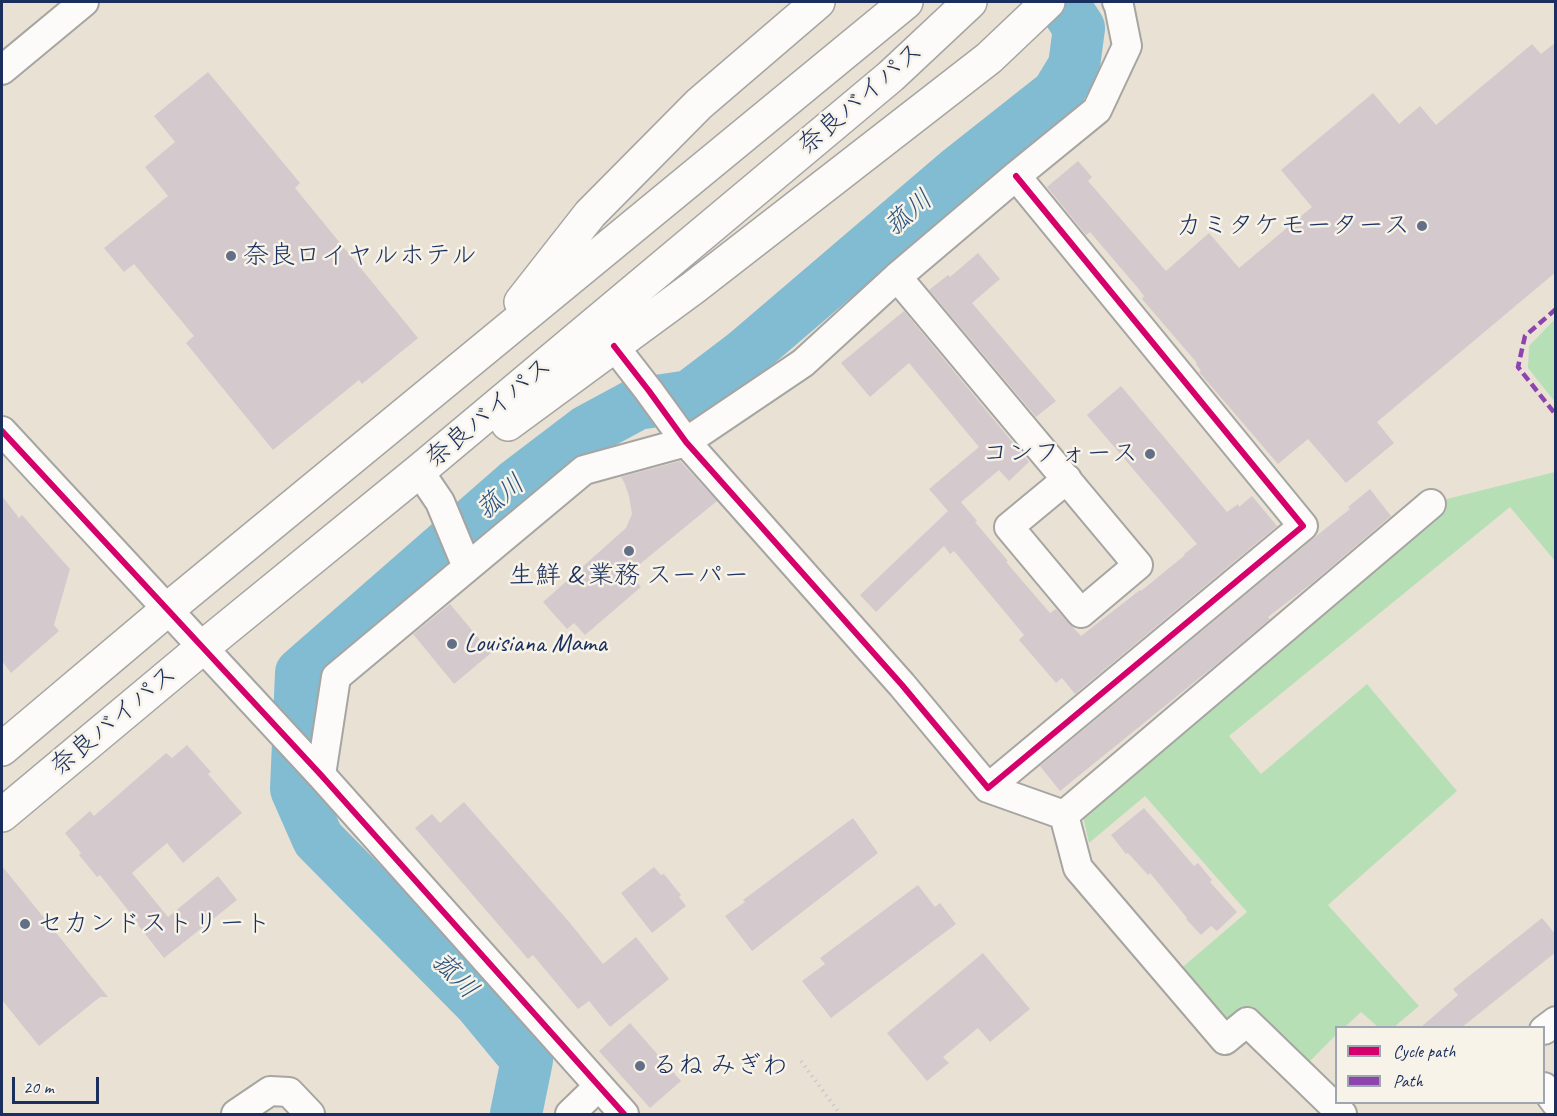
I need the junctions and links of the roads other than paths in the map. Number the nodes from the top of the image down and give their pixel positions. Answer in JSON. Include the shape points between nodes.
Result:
{"nodes":[{"id":1,"x":84,"y":2,"type":"edge"},
{"id":2,"x":818,"y":2,"type":"edge"},
{"id":3,"x":906,"y":2,"type":"edge"},
{"id":4,"x":970,"y":2,"type":"edge"},
{"id":5,"x":1117,"y":2,"type":"edge"},
{"id":6,"x":1040,"y":9,"type":"edge"},
{"id":7,"x":2,"y":70,"type":"edge"},
{"id":8,"x":1016,"y":176,"type":"junction"},
{"id":9,"x":897,"y":277,"type":"junction"},
{"id":10,"x":614,"y":346,"type":"junction"},
{"id":11,"x":483,"y":351,"type":"junction"},
{"id":12,"x":2,"y":431,"type":"edge"},
{"id":13,"x":686,"y":442,"type":"junction"},
{"id":14,"x":419,"y":471,"type":"junction"},
{"id":15,"x":1067,"y":479,"type":"junction"},
{"id":16,"x":1431,"y":504,"type":"dead end"},
{"id":17,"x":467,"y":567,"type":"junction"},
{"id":18,"x":168,"y":609,"type":"junction"},
{"id":19,"x":202,"y":648,"type":"junction"},
{"id":20,"x":2,"y":749,"type":"edge"},
{"id":21,"x":318,"y":773,"type":"junction"},
{"id":22,"x":988,"y":788,"type":"junction"},
{"id":23,"x":2,"y":815,"type":"edge"},
{"id":24,"x":1064,"y":815,"type":"junction"},
{"id":25,"x":598,"y":1086,"type":"junction"},
{"id":26,"x":1545,"y":1088,"type":"edge"},
{"id":27,"x":1556,"y":1103,"type":"edge"},
{"id":28,"x":236,"y":1114,"type":"edge"},
{"id":29,"x":310,"y":1114,"type":"edge"},
{"id":30,"x":570,"y":1114,"type":"edge"},
{"id":31,"x":624,"y":1114,"type":"edge"},
{"id":32,"x":1342,"y":1114,"type":"edge"}],
"edges":[{"from":1,"to":7,"type":"street"},
{"from":2,"to":11,"type":"highway","via":[[699,104],[590,214]]},
{"from":3,"to":11,"type":"highway","name":"奈良バイパス"},
{"from":4,"to":14,"type":"highway","name":"奈良バイパス","via":[[891,76]]},
{"from":5,"to":8,"type":"street","via":[[1127,46],[1097,110]]},
{"from":6,"to":10,"type":"highway","via":[[980,66]]},
{"from":8,"to":9,"type":"street"},
{"from":8,"to":22,"type":"street","via":[[1303,526]]},
{"from":9,"to":13,"type":"street","via":[[803,363]]},
{"from":9,"to":15,"type":"street"},
{"from":10,"to":13,"type":"street"},
{"from":10,"to":14,"type":"highway","via":[[499,430]]},
{"from":11,"to":18,"type":"highway","name":"奈良バイパス"},
{"from":12,"to":18,"type":"street"},
{"from":13,"to":17,"type":"street","via":[[584,470]]},
{"from":13,"to":22,"type":"street"},
{"from":14,"to":17,"type":"street","via":[[440,502]]},
{"from":14,"to":19,"type":"highway","name":"奈良バイパス"},
{"from":15,"to":15,"type":"street","via":[[1138,566],[1081,613],[1009,527]]},
{"from":16,"to":24,"type":"street"},
{"from":17,"to":21,"type":"street","via":[[336,677]]},
{"from":18,"to":19,"type":"street"},
{"from":18,"to":20,"type":"highway","name":"奈良バイパス"},
{"from":19,"to":21,"type":"street"},
{"from":19,"to":23,"type":"highway","name":"奈良バイパス"},
{"from":21,"to":25,"type":"street"},
{"from":22,"to":24,"type":"street"},
{"from":24,"to":32,"type":"street","via":[[1078,868],[1225,1040],[1247,1022]]},
{"from":25,"to":30,"type":"street"},
{"from":25,"to":31,"type":"street"},
{"from":26,"to":27,"type":"street"},
{"from":28,"to":29,"type":"street","via":[[270,1091],[290,1092]]}]}
